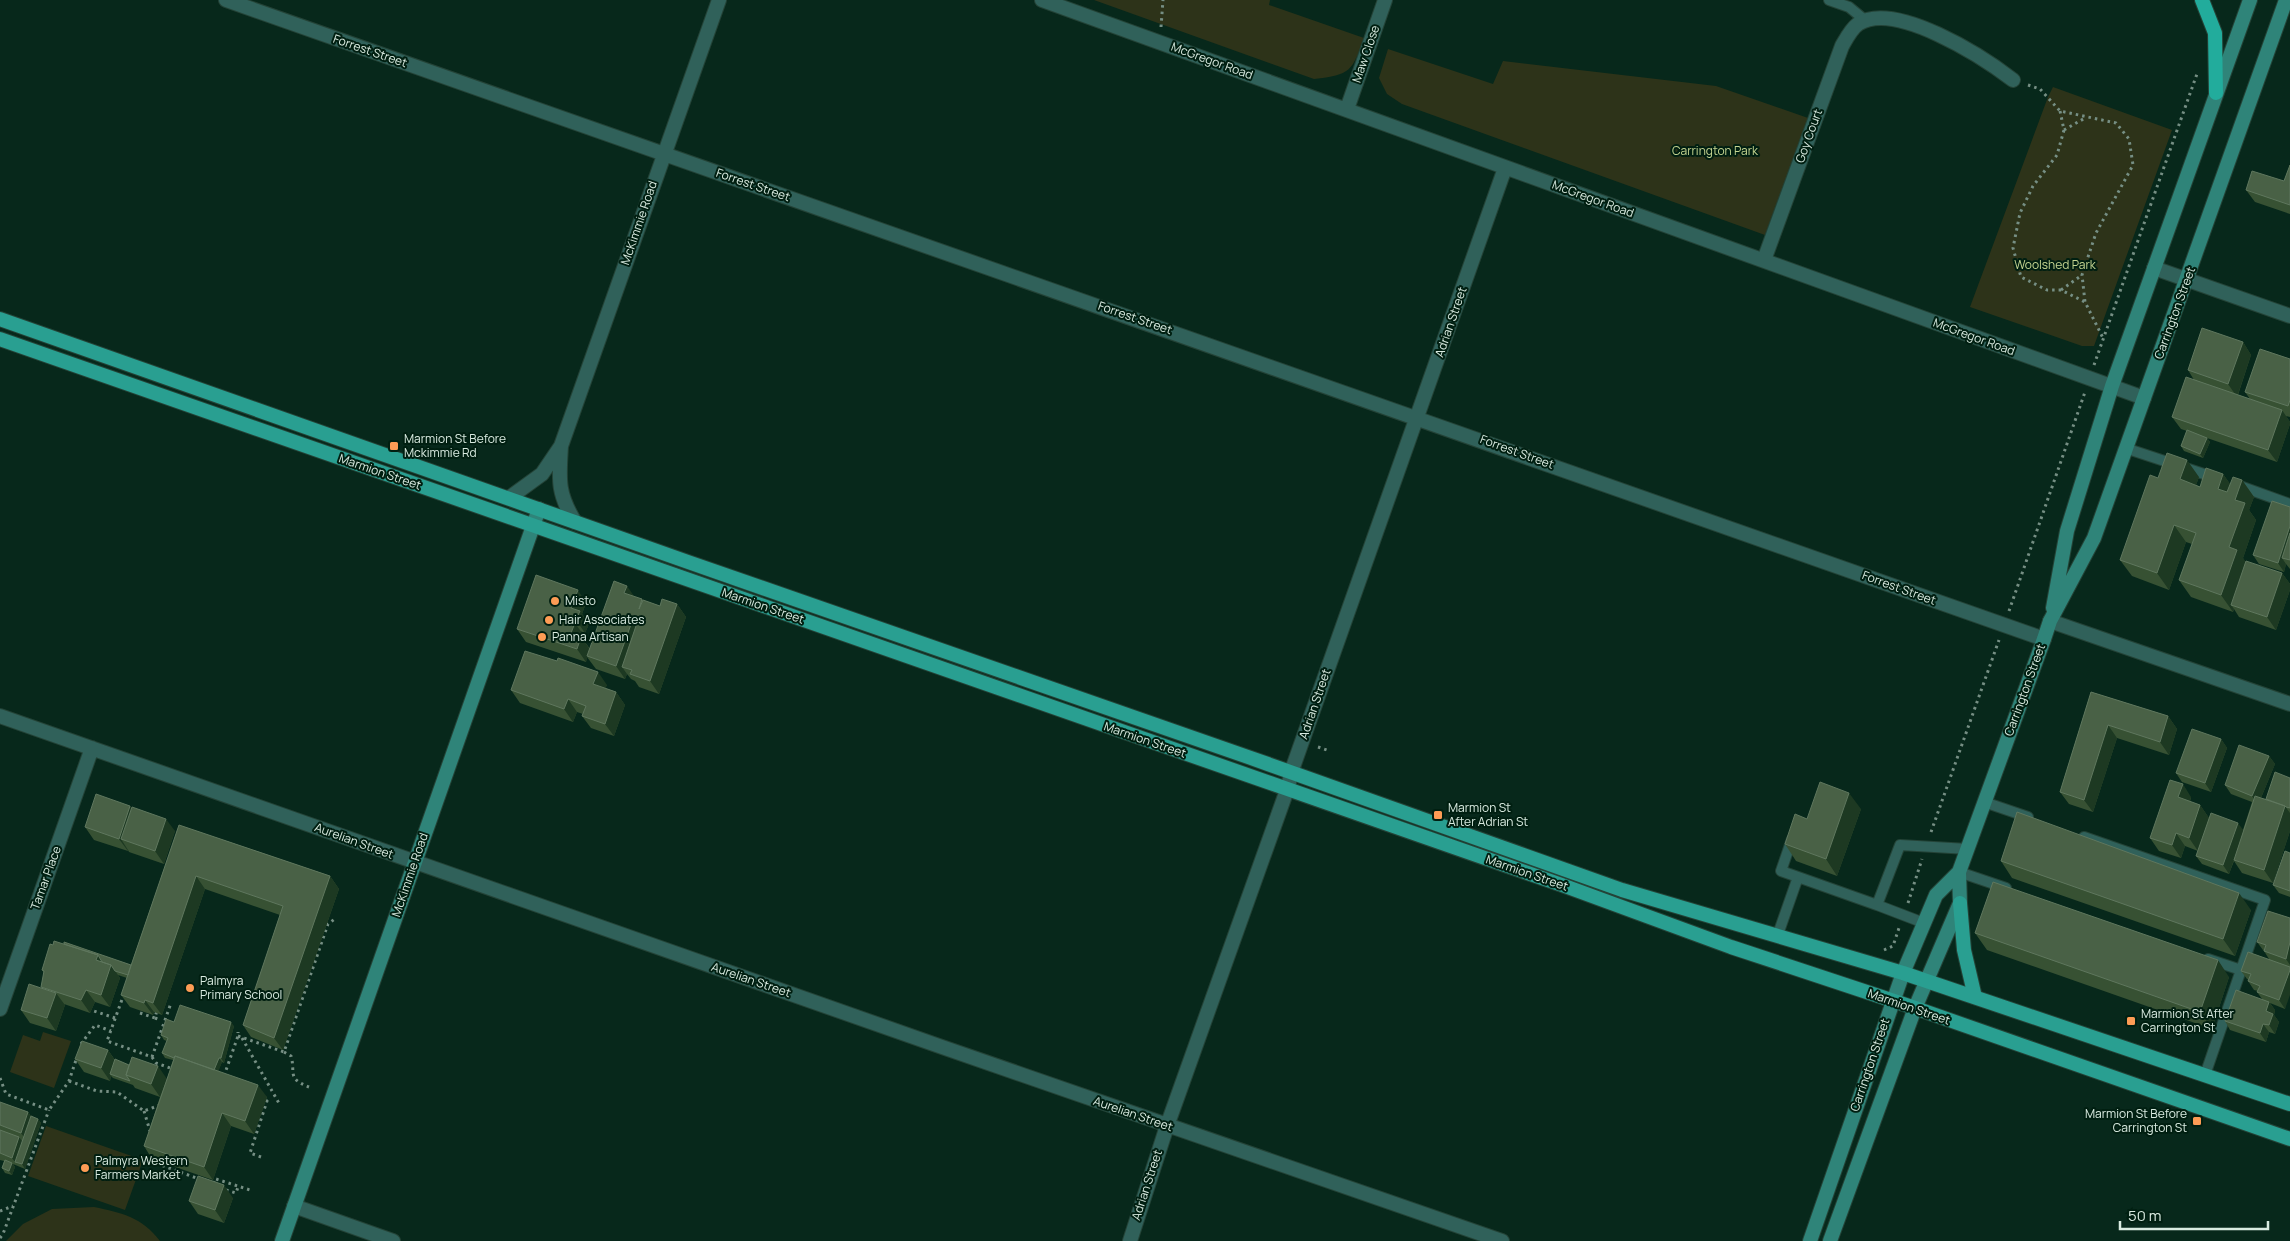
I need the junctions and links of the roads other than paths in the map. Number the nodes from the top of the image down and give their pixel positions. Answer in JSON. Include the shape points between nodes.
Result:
{"nodes":[{"id":1,"x":226,"y":0,"type":"edge"},
{"id":2,"x":719,"y":0,"type":"edge"},
{"id":3,"x":1042,"y":0,"type":"edge"},
{"id":4,"x":1386,"y":0,"type":"edge"},
{"id":5,"x":1829,"y":0,"type":"edge"},
{"id":6,"x":2202,"y":0,"type":"edge"},
{"id":7,"x":2250,"y":0,"type":"edge"},
{"id":8,"x":2286,"y":0,"type":"edge"},
{"id":9,"x":1866,"y":21,"type":"junction"},
{"id":10,"x":2013,"y":80,"type":"road end"},
{"id":11,"x":2216,"y":93,"type":"junction"},
{"id":12,"x":1347,"y":109,"type":"junction"},
{"id":13,"x":663,"y":153,"type":"junction"},
{"id":14,"x":1505,"y":168,"type":"junction"},
{"id":15,"x":1764,"y":260,"type":"junction"},
{"id":16,"x":2154,"y":268,"type":"junction"},
{"id":17,"x":2187,"y":280,"type":"junction"},
{"id":18,"x":2290,"y":316,"type":"edge"},
{"id":19,"x":0,"y":319,"type":"edge"},
{"id":20,"x":0,"y":339,"type":"edge"},
{"id":21,"x":2112,"y":386,"type":"junction"},
{"id":22,"x":2144,"y":398,"type":"junction"},
{"id":23,"x":1417,"y":417,"type":"junction"},
{"id":24,"x":561,"y":446,"type":"junction"},
{"id":25,"x":2125,"y":448,"type":"junction"},
{"id":26,"x":509,"y":498,"type":"junction"},
{"id":27,"x":2290,"y":504,"type":"edge"},
{"id":28,"x":539,"y":508,"type":"junction"},
{"id":29,"x":576,"y":522,"type":"junction"},
{"id":30,"x":533,"y":525,"type":"junction"},
{"id":31,"x":2050,"y":621,"type":"junction"},
{"id":32,"x":2044,"y":638,"type":"junction"},
{"id":33,"x":2290,"y":704,"type":"edge"},
{"id":34,"x":0,"y":716,"type":"edge"},
{"id":35,"x":92,"y":748,"type":"junction"},
{"id":36,"x":1292,"y":772,"type":"junction"},
{"id":37,"x":1287,"y":790,"type":"junction"},
{"id":38,"x":1984,"y":802,"type":"junction"},
{"id":39,"x":2034,"y":819,"type":"edge"},
{"id":40,"x":1796,"y":830,"type":"edge"},
{"id":41,"x":2071,"y":832,"type":"edge"},
{"id":42,"x":1968,"y":849,"type":"junction"},
{"id":43,"x":415,"y":862,"type":"junction"},
{"id":44,"x":1960,"y":872,"type":"junction"},
{"id":45,"x":1798,"y":876,"type":"junction"},
{"id":46,"x":2018,"y":893,"type":"edge"},
{"id":47,"x":1960,"y":902,"type":"junction"},
{"id":48,"x":1877,"y":906,"type":"junction"},
{"id":49,"x":1924,"y":923,"type":"junction"},
{"id":50,"x":1777,"y":936,"type":"junction"},
{"id":51,"x":2194,"y":954,"type":"edge"},
{"id":52,"x":2241,"y":970,"type":"junction"},
{"id":53,"x":1903,"y":974,"type":"junction"},
{"id":54,"x":1926,"y":982,"type":"junction"},
{"id":55,"x":1975,"y":997,"type":"junction"},
{"id":56,"x":1892,"y":1000,"type":"junction"},
{"id":57,"x":1916,"y":1008,"type":"junction"},
{"id":58,"x":0,"y":1009,"type":"edge"},
{"id":59,"x":2204,"y":1075,"type":"junction"},
{"id":60,"x":2290,"y":1104,"type":"edge"},
{"id":61,"x":1167,"y":1126,"type":"junction"},
{"id":62,"x":2290,"y":1139,"type":"edge"},
{"id":63,"x":294,"y":1206,"type":"junction"},
{"id":64,"x":282,"y":1241,"type":"edge"},
{"id":65,"x":393,"y":1241,"type":"edge"},
{"id":66,"x":1130,"y":1241,"type":"edge"},
{"id":67,"x":1502,"y":1241,"type":"edge"},
{"id":68,"x":1810,"y":1241,"type":"edge"},
{"id":69,"x":1830,"y":1241,"type":"edge"}],
"edges":[{"from":1,"to":13,"type":"street","name":"Forrest Street"},
{"from":2,"to":13,"type":"street","name":"McKimmie Road"},
{"from":3,"to":12,"type":"street","name":"McGregor Road"},
{"from":4,"to":12,"type":"street","name":"Maw Close"},
{"from":5,"to":9,"type":"lane","via":[[1849,7]]},
{"from":6,"to":11,"type":"highway","via":[[2215,33]]},
{"from":7,"to":11,"type":"main road","name":"Carrington Street"},
{"from":8,"to":17,"type":"main road","name":"Carrington Street"},
{"from":9,"to":10,"type":"street","via":[[1885,18],[1911,23],[1965,48]]},
{"from":9,"to":15,"type":"street","name":"Goy Court","via":[[1858,25],[1842,46]]},
{"from":11,"to":16,"type":"main road","name":"Carrington Street"},
{"from":12,"to":14,"type":"street","name":"McGregor Road"},
{"from":13,"to":23,"type":"street","name":"Forrest Street"},
{"from":13,"to":24,"type":"street","name":"McKimmie Road"},
{"from":14,"to":15,"type":"street","name":"McGregor Road"},
{"from":14,"to":23,"type":"street","name":"Adrian Street"},
{"from":15,"to":21,"type":"street","name":"McGregor Road"},
{"from":16,"to":17,"type":"street"},
{"from":16,"to":21,"type":"main road","name":"Carrington Street"},
{"from":17,"to":18,"type":"street"},
{"from":17,"to":22,"type":"main road","name":"Carrington Street"},
{"from":19,"to":26,"type":"main road","name":"Marmion Street"},
{"from":20,"to":30,"type":"main road","name":"Marmion Street"},
{"from":21,"to":22,"type":"street","name":"McGregor Road"},
{"from":21,"to":31,"type":"main road","name":"Carrington Street","via":[[2067,531]]},
{"from":22,"to":25,"type":"main road","name":"Carrington Street"},
{"from":23,"to":32,"type":"street","name":"Forrest Street"},
{"from":23,"to":36,"type":"street","name":"Adrian Street"},
{"from":24,"to":26,"type":"street","name":"McKimmie Road","via":[[542,474]]},
{"from":24,"to":29,"type":"street","name":"McKimmie Road","via":[[559,486]]},
{"from":25,"to":27,"type":"lane"},
{"from":25,"to":31,"type":"main road","name":"Carrington Street","via":[[2094,538]]},
{"from":26,"to":28,"type":"main road","name":"Marmion Street"},
{"from":28,"to":29,"type":"main road","name":"Marmion Street"},
{"from":28,"to":30,"type":"main road","name":"McKimmie Road"},
{"from":29,"to":36,"type":"main road","name":"Marmion Street"},
{"from":30,"to":37,"type":"main road","name":"Marmion Street"},
{"from":30,"to":43,"type":"main road","name":"McKimmie Road"},
{"from":31,"to":32,"type":"main road","name":"Carrington Street"},
{"from":31,"to":33,"type":"street"},
{"from":32,"to":38,"type":"main road","name":"Carrington Street"},
{"from":34,"to":35,"type":"street","name":"Aurelian Street"},
{"from":35,"to":43,"type":"street","name":"Aurelian Street"},
{"from":35,"to":58,"type":"street","name":"Tamar Place"},
{"from":36,"to":37,"type":"street","name":"Adrian Street"},
{"from":36,"to":50,"type":"main road","name":"Marmion Street","via":[[1622,890]]},
{"from":37,"to":56,"type":"main road","name":"Marmion Street","via":[[1731,947]]},
{"from":37,"to":61,"type":"street","name":"Adrian Street"},
{"from":38,"to":39,"type":"lane"},
{"from":38,"to":42,"type":"main road","name":"Carrington Street"},
{"from":40,"to":45,"type":"lane","via":[[1781,871]]},
{"from":41,"to":52,"type":"lane","via":[[2265,900]]},
{"from":42,"to":44,"type":"main road","name":"Carrington Street"},
{"from":42,"to":48,"type":"lane","via":[[1900,845]]},
{"from":43,"to":61,"type":"street","name":"Aurelian Street"},
{"from":43,"to":63,"type":"main road","name":"McKimmie Road"},
{"from":44,"to":46,"type":"lane"},
{"from":44,"to":47,"type":"main road","name":"Carrington Street"},
{"from":44,"to":49,"type":"main road","name":"Carrington Street","via":[[1936,895]]},
{"from":45,"to":48,"type":"lane"},
{"from":45,"to":50,"type":"lane"},
{"from":47,"to":54,"type":"main road","name":"Carrington Street"},
{"from":47,"to":55,"type":"main road","via":[[1964,950]]},
{"from":48,"to":49,"type":"lane"},
{"from":49,"to":53,"type":"main road","name":"Carrington Street"},
{"from":50,"to":53,"type":"main road","name":"Marmion Street"},
{"from":51,"to":52,"type":"lane"},
{"from":52,"to":59,"type":"lane"},
{"from":53,"to":54,"type":"main road","name":"Marmion Street"},
{"from":53,"to":56,"type":"main road","name":"Carrington Street"},
{"from":54,"to":55,"type":"main road","name":"Marmion Street"},
{"from":54,"to":57,"type":"main road","name":"Carrington Street"},
{"from":55,"to":59,"type":"main road","name":"Marmion Street"},
{"from":56,"to":57,"type":"main road","name":"Marmion Street"},
{"from":56,"to":68,"type":"main road","name":"Carrington Street"},
{"from":57,"to":62,"type":"main road","name":"Marmion Street"},
{"from":57,"to":69,"type":"main road","name":"Carrington Street"},
{"from":59,"to":60,"type":"main road","name":"Marmion Street"},
{"from":61,"to":66,"type":"street","name":"Adrian Street"},
{"from":61,"to":67,"type":"street","name":"Aurelian Street"},
{"from":63,"to":64,"type":"main road","name":"McKimmie Road"},
{"from":63,"to":65,"type":"street"}]}
